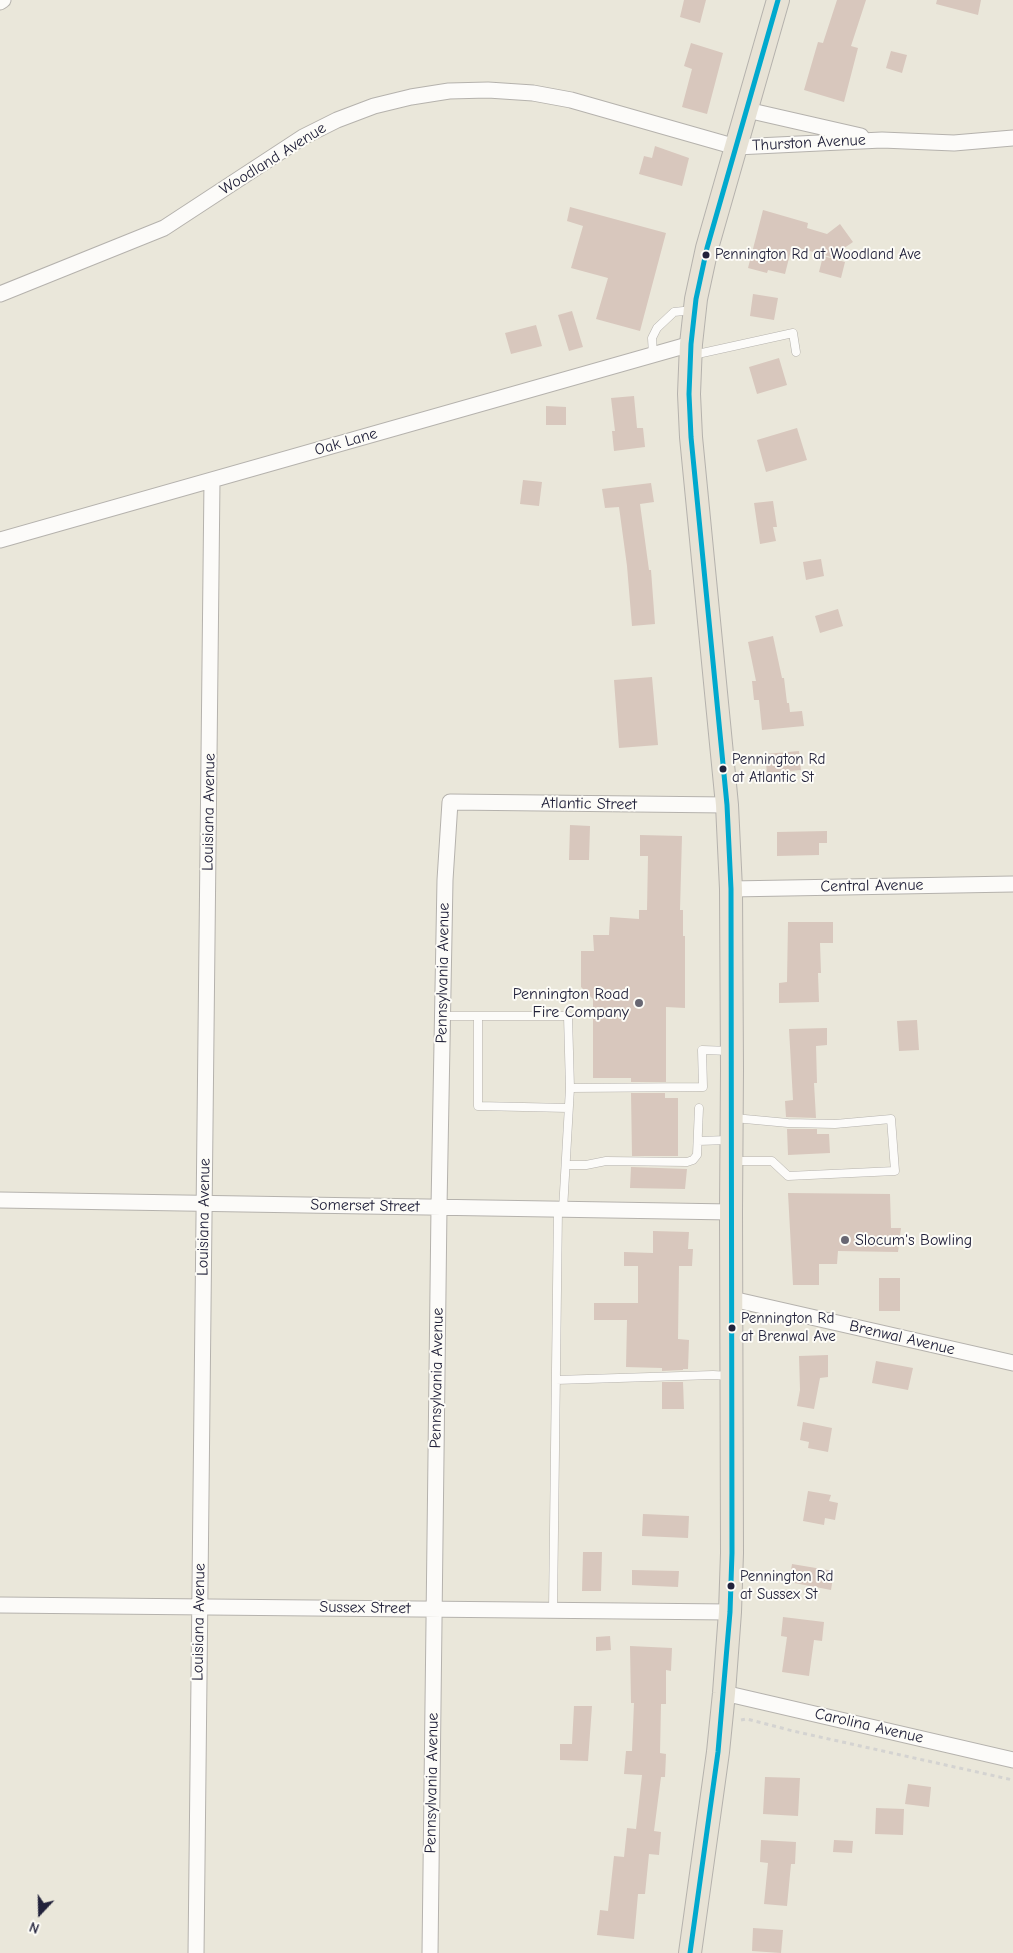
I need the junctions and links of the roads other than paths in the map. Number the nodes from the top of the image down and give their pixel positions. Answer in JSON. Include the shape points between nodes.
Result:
{"nodes":[{"id":1,"x":778,"y":0,"type":"edge"},
{"id":2,"x":747,"y":110,"type":"junction"},
{"id":3,"x":1013,"y":138,"type":"edge"},
{"id":4,"x":882,"y":140,"type":"junction"},
{"id":5,"x":736,"y":147,"type":"junction"},
{"id":6,"x":0,"y":294,"type":"edge"},
{"id":7,"x":695,"y":310,"type":"junction"},
{"id":8,"x":691,"y":350,"type":"junction"},
{"id":9,"x":796,"y":352,"type":"dead end"},
{"id":10,"x":653,"y":355,"type":"junction"},
{"id":11,"x":212,"y":480,"type":"junction"},
{"id":12,"x":0,"y":540,"type":"edge"},
{"id":13,"x":450,"y":802,"type":"joint"},
{"id":14,"x":727,"y":805,"type":"junction"},
{"id":15,"x":1013,"y":884,"type":"edge"},
{"id":16,"x":731,"y":889,"type":"junction"},
{"id":17,"x":442,"y":1016,"type":"junction"},
{"id":18,"x":478,"y":1016,"type":"junction"},
{"id":19,"x":732,"y":1051,"type":"junction"},
{"id":20,"x":570,"y":1088,"type":"junction"},
{"id":21,"x":568,"y":1108,"type":"junction"},
{"id":22,"x":699,"y":1108,"type":"dead end"},
{"id":23,"x":732,"y":1118,"type":"junction"},
{"id":24,"x":698,"y":1141,"type":"junction"},
{"id":25,"x":731,"y":1151,"type":"junction"},
{"id":26,"x":566,"y":1165,"type":"junction"},
{"id":27,"x":0,"y":1200,"type":"edge"},
{"id":28,"x":204,"y":1204,"type":"junction"},
{"id":29,"x":439,"y":1207,"type":"junction"},
{"id":30,"x":561,"y":1209,"type":"junction"},
{"id":31,"x":731,"y":1212,"type":"junction"},
{"id":32,"x":732,"y":1299,"type":"junction"},
{"id":33,"x":1013,"y":1363,"type":"edge"},
{"id":34,"x":732,"y":1376,"type":"junction"},
{"id":35,"x":556,"y":1380,"type":"junction"},
{"id":36,"x":0,"y":1604,"type":"edge"},
{"id":37,"x":200,"y":1607,"type":"junction"},
{"id":38,"x":435,"y":1609,"type":"junction"},
{"id":39,"x":553,"y":1610,"type":"junction"},
{"id":40,"x":730,"y":1612,"type":"junction"},
{"id":41,"x":724,"y":1693,"type":"junction"},
{"id":42,"x":1013,"y":1760,"type":"edge"},
{"id":43,"x":196,"y":1953,"type":"edge"},
{"id":44,"x":430,"y":1953,"type":"edge"},
{"id":45,"x":690,"y":1953,"type":"edge"}],
"edges":[{"from":1,"to":2,"type":"main road"},
{"from":2,"to":4,"type":"street","name":"Thurston Avenue"},
{"from":2,"to":5,"type":"main road"},
{"from":3,"to":4,"type":"street","name":"Thurston Avenue","via":[[954,143]]},
{"from":4,"to":5,"type":"street","name":"Thurston Avenue"},
{"from":5,"to":6,"type":"street","name":"Woodland Avenue","via":[[571,100],[533,93],[450,91],[411,97],[356,113],[303,137],[164,228]]},
{"from":5,"to":7,"type":"main road","via":[[707,248]]},
{"from":7,"to":8,"type":"main road"},
{"from":7,"to":10,"type":"lane","via":[[674,312],[657,328],[652,338]]},
{"from":8,"to":9,"type":"lane","via":[[793,333]]},
{"from":8,"to":10,"type":"street","name":"Oak Lane"},
{"from":8,"to":14,"type":"main road","via":[[690,436]]},
{"from":10,"to":11,"type":"street","name":"Oak Lane"},
{"from":11,"to":12,"type":"street","name":"Oak Lane"},
{"from":11,"to":28,"type":"street","name":"Louisiana Avenue"},
{"from":13,"to":14,"type":"street","name":"Atlantic Street"},
{"from":13,"to":17,"type":"street","name":"Pennsylvania Avenue"},
{"from":14,"to":16,"type":"main road"},
{"from":15,"to":16,"type":"street","name":"Central Avenue"},
{"from":16,"to":19,"type":"main road"},
{"from":17,"to":18,"type":"lane"},
{"from":17,"to":29,"type":"street","name":"Pennsylvania Avenue"},
{"from":18,"to":20,"type":"lane","via":[[568,1016]]},
{"from":18,"to":21,"type":"lane","via":[[478,1106]]},
{"from":19,"to":20,"type":"lane","via":[[702,1050],[703,1087]]},
{"from":19,"to":23,"type":"main road"},
{"from":20,"to":21,"type":"lane"},
{"from":21,"to":26,"type":"lane"},
{"from":22,"to":24,"type":"lane"},
{"from":23,"to":25,"type":"main road"},
{"from":23,"to":25,"type":"lane","via":[[836,1124],[891,1119],[895,1171],[788,1176],[772,1161]]},
{"from":24,"to":25,"type":"lane"},
{"from":24,"to":26,"type":"lane","via":[[697,1155],[687,1162],[606,1161]]},
{"from":25,"to":31,"type":"main road"},
{"from":26,"to":30,"type":"lane"},
{"from":27,"to":28,"type":"street","name":"Somerset Street"},
{"from":28,"to":29,"type":"street","name":"Somerset Street"},
{"from":28,"to":37,"type":"street","name":"Louisiana Avenue"},
{"from":29,"to":30,"type":"street","name":"Somerset Street"},
{"from":29,"to":38,"type":"street","name":"Pennsylvania Avenue"},
{"from":30,"to":31,"type":"street","name":"Somerset Street"},
{"from":30,"to":35,"type":"lane"},
{"from":31,"to":32,"type":"main road"},
{"from":32,"to":33,"type":"street","name":"Brenwal Avenue"},
{"from":32,"to":34,"type":"main road"},
{"from":34,"to":35,"type":"lane"},
{"from":34,"to":40,"type":"main road"},
{"from":35,"to":39,"type":"lane"},
{"from":36,"to":37,"type":"street","name":"Sussex Street"},
{"from":37,"to":38,"type":"street","name":"Sussex Street"},
{"from":37,"to":43,"type":"street","name":"Louisiana Avenue"},
{"from":38,"to":39,"type":"street","name":"Sussex Street"},
{"from":38,"to":44,"type":"street","name":"Pennsylvania Avenue"},
{"from":39,"to":40,"type":"street","name":"Sussex Street"},
{"from":40,"to":41,"type":"main road"},
{"from":41,"to":42,"type":"street","name":"Carolina Avenue"},
{"from":41,"to":45,"type":"main road"}]}
